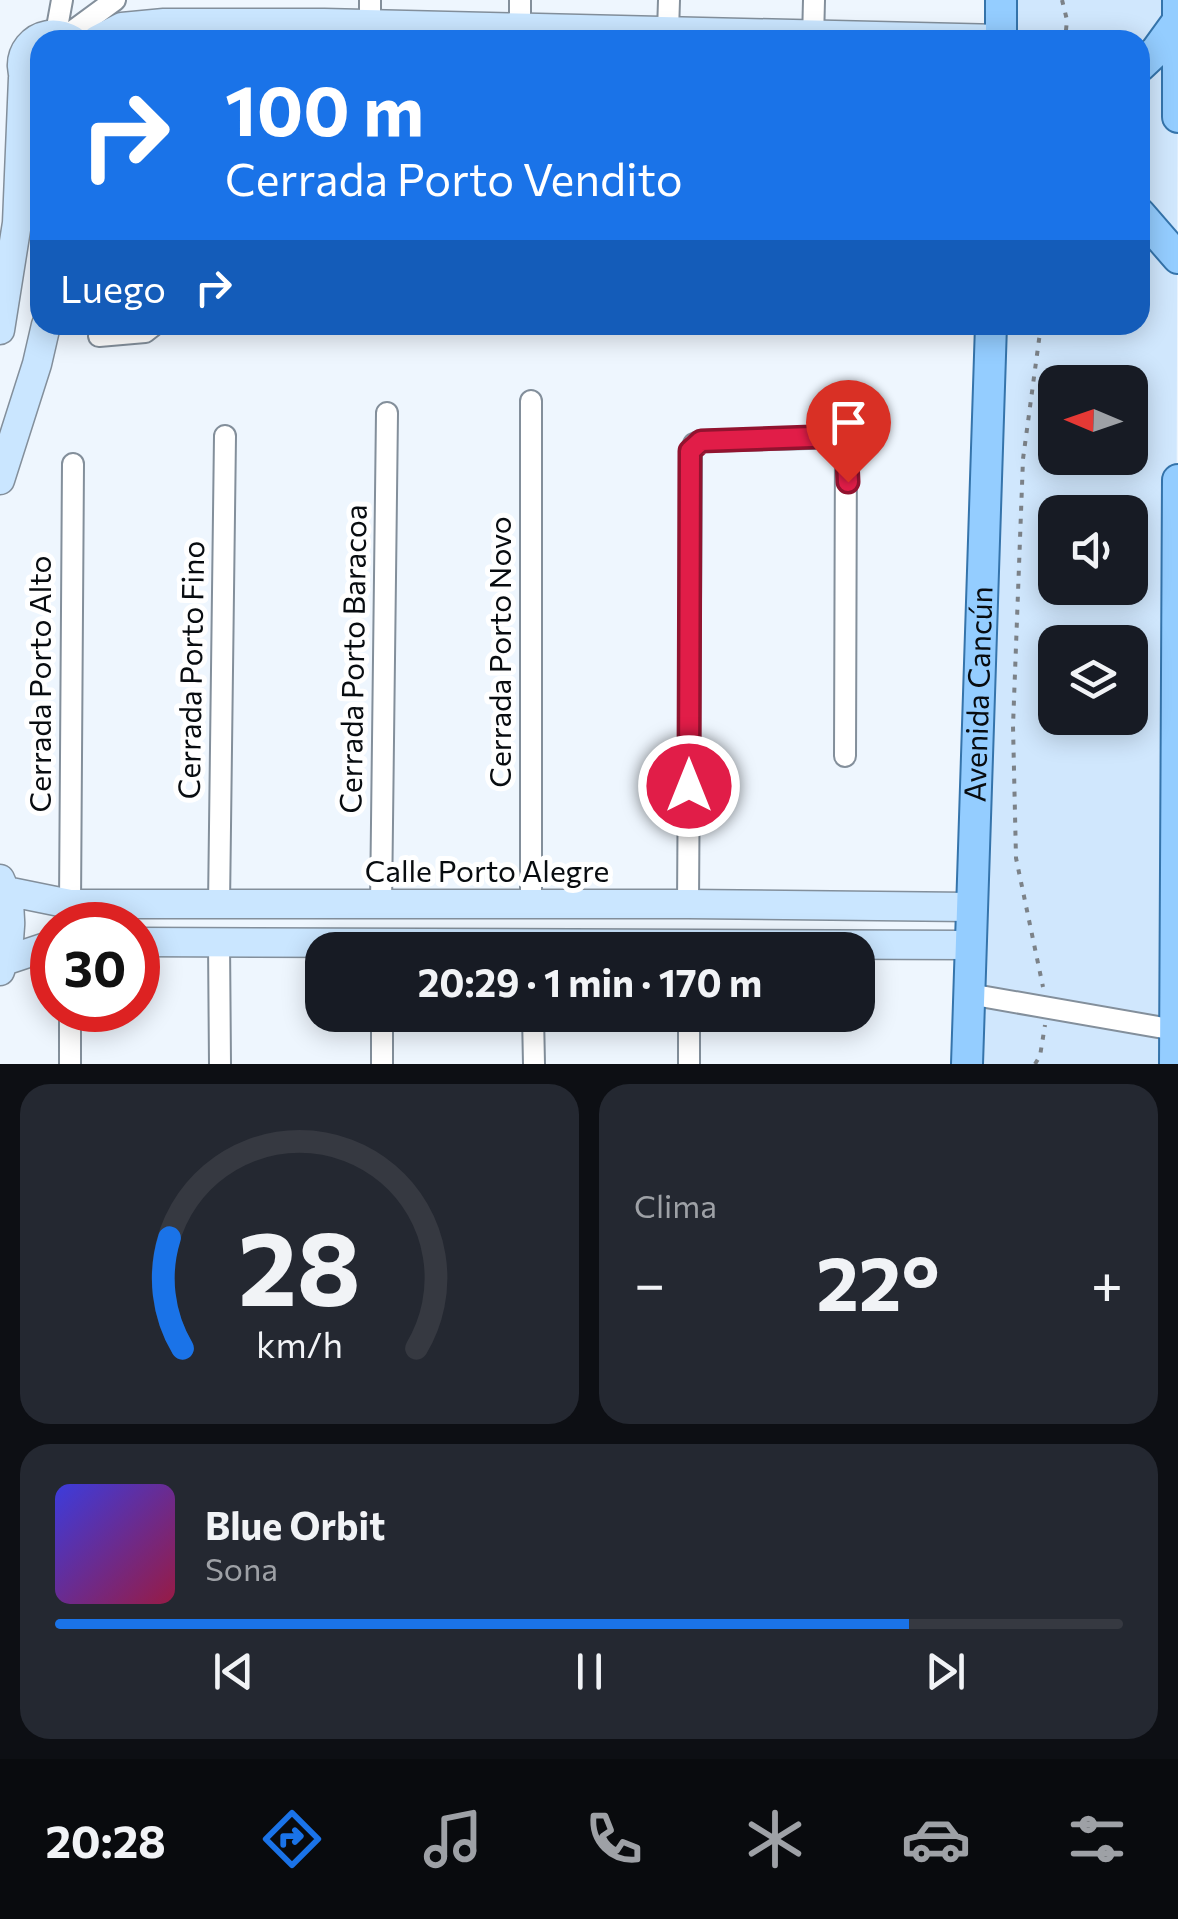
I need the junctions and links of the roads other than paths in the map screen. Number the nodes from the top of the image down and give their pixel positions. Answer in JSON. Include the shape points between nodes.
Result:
{"nodes":[{"id":1,"x":62,"y":0,"type":"edge"},
{"id":2,"x":115,"y":0,"type":"edge"},
{"id":3,"x":668,"y":0,"type":"edge"},
{"id":4,"x":814,"y":0,"type":"edge"},
{"id":5,"x":1000,"y":0,"type":"edge"},
{"id":6,"x":1178,"y":0,"type":"edge"},
{"id":7,"x":370,"y":12,"type":"edge"},
{"id":8,"x":520,"y":14,"type":"edge"},
{"id":9,"x":1177,"y":22,"type":"edge"},
{"id":10,"x":64,"y":30,"type":"edge"},
{"id":11,"x":74,"y":30,"type":"edge"},
{"id":12,"x":116,"y":30,"type":"edge"},
{"id":13,"x":154,"y":30,"type":"edge"},
{"id":14,"x":329,"y":30,"type":"edge"},
{"id":15,"x":464,"y":30,"type":"edge"},
{"id":16,"x":492,"y":30,"type":"edge"},
{"id":17,"x":625,"y":30,"type":"edge"},
{"id":18,"x":653,"y":30,"type":"edge"},
{"id":19,"x":813,"y":30,"type":"edge"},
{"id":20,"x":1001,"y":30,"type":"edge"},
{"id":21,"x":30,"y":43,"type":"edge"},
{"id":22,"x":1150,"y":57,"type":"edge"},
{"id":23,"x":30,"y":80,"type":"edge"},
{"id":24,"x":1178,"y":116,"type":"edge"},
{"id":25,"x":30,"y":155,"type":"edge"},
{"id":26,"x":28,"y":224,"type":"edge"},
{"id":27,"x":1150,"y":226,"type":"edge"},
{"id":28,"x":1178,"y":258,"type":"edge"},
{"id":29,"x":0,"y":330,"type":"edge"},
{"id":30,"x":44,"y":335,"type":"edge"},
{"id":31,"x":110,"y":335,"type":"edge"},
{"id":32,"x":991,"y":335,"type":"edge"},
{"id":33,"x":99,"y":336,"type":"dead end"},
{"id":34,"x":531,"y":401,"type":"dead end"},
{"id":35,"x":387,"y":412,"type":"dead end"},
{"id":36,"x":224,"y":436,"type":"dead end"},
{"id":37,"x":73,"y":464,"type":"dead end"},
{"id":38,"x":0,"y":480,"type":"edge"},
{"id":39,"x":1178,"y":480,"type":"edge"},
{"id":40,"x":845,"y":756,"type":"dead end"},
{"id":41,"x":3,"y":885,"type":"edge"},
{"id":42,"x":41,"y":902,"type":"edge"},
{"id":43,"x":70,"y":902,"type":"edge"},
{"id":44,"x":531,"y":904,"type":"junction"},
{"id":45,"x":688,"y":904,"type":"junction"},
{"id":46,"x":381,"y":905,"type":"junction"},
{"id":47,"x":219,"y":906,"type":"junction"},
{"id":48,"x":970,"y":908,"type":"junction"},
{"id":49,"x":160,"y":910,"type":"edge"},
{"id":50,"x":382,"y":932,"type":"edge"},
{"id":51,"x":688,"y":932,"type":"edge"},
{"id":52,"x":160,"y":942,"type":"edge"},
{"id":53,"x":219,"y":942,"type":"junction"},
{"id":54,"x":305,"y":944,"type":"edge"},
{"id":55,"x":875,"y":945,"type":"edge"},
{"id":56,"x":970,"y":945,"type":"junction"},
{"id":57,"x":30,"y":954,"type":"edge"},
{"id":58,"x":2,"y":966,"type":"edge"},
{"id":59,"x":969,"y":994,"type":"junction"},
{"id":60,"x":1176,"y":1012,"type":"edge"},
{"id":61,"x":70,"y":1032,"type":"edge"},
{"id":62,"x":382,"y":1032,"type":"edge"},
{"id":63,"x":533,"y":1032,"type":"edge"},
{"id":64,"x":689,"y":1032,"type":"edge"},
{"id":65,"x":70,"y":1064,"type":"edge"},
{"id":66,"x":220,"y":1064,"type":"edge"},
{"id":67,"x":382,"y":1064,"type":"edge"},
{"id":68,"x":534,"y":1064,"type":"edge"},
{"id":69,"x":689,"y":1064,"type":"edge"},
{"id":70,"x":967,"y":1064,"type":"edge"},
{"id":71,"x":1175,"y":1064,"type":"edge"}],
"edges":[{"from":1,"to":10,"type":"street"},
{"from":2,"to":11,"type":"street"},
{"from":3,"to":18,"type":"street"},
{"from":4,"to":19,"type":"street"},
{"from":5,"to":20,"type":"main road"},
{"from":6,"to":9,"type":"main road"},
{"from":7,"to":14,"type":"street"},
{"from":7,"to":15,"type":"street"},
{"from":8,"to":16,"type":"street"},
{"from":8,"to":17,"type":"street"},
{"from":9,"to":22,"type":"main road"},
{"from":9,"to":24,"type":"main road"},
{"from":12,"to":13,"type":"street"},
{"from":21,"to":23,"type":"street","via":[[22,56]]},
{"from":25,"to":26,"type":"street"},
{"from":26,"to":29,"type":"street"},
{"from":27,"to":28,"type":"main road"},
{"from":30,"to":38,"type":"street"},
{"from":31,"to":33,"type":"street"},
{"from":32,"to":48,"type":"main road","name":"Avenida Cancún"},
{"from":34,"to":44,"type":"street","name":"Cerrada Porto Novo"},
{"from":35,"to":46,"type":"street","name":"Cerrada Porto Baracoa"},
{"from":36,"to":47,"type":"street","name":"Cerrada Porto Fino"},
{"from":37,"to":43,"type":"street","name":"Cerrada Porto Alto"},
{"from":39,"to":60,"type":"main road"},
{"from":40,"to":45,"type":"street","via":[[846,437],[694,444]]},
{"from":41,"to":42,"type":"street","name":"Calle Porto Alegre"},
{"from":41,"to":58,"type":"street","via":[[10,928]]},
{"from":44,"to":45,"type":"street","name":"Calle Porto Alegre"},
{"from":44,"to":46,"type":"street","name":"Calle Porto Alegre"},
{"from":45,"to":48,"type":"street","name":"Calle Porto Alegre"},
{"from":45,"to":51,"type":"street"},
{"from":46,"to":47,"type":"street","name":"Calle Porto Alegre"},
{"from":46,"to":50,"type":"street"},
{"from":47,"to":49,"type":"street","name":"Calle Porto Alegre"},
{"from":47,"to":53,"type":"street"},
{"from":48,"to":56,"type":"main road","name":"Avenida Cancún"},
{"from":52,"to":53,"type":"street"},
{"from":53,"to":54,"type":"street"},
{"from":53,"to":66,"type":"street"},
{"from":55,"to":56,"type":"street"},
{"from":56,"to":59,"type":"main road","name":"Avenida Cancún"},
{"from":57,"to":58,"type":"street"},
{"from":59,"to":60,"type":"street","via":[[1048,1008]]},
{"from":59,"to":70,"type":"main road","name":"Avenida Cancún"},
{"from":60,"to":71,"type":"main road"},
{"from":61,"to":65,"type":"street"},
{"from":62,"to":67,"type":"street"},
{"from":63,"to":68,"type":"street"},
{"from":64,"to":69,"type":"street"}]}
